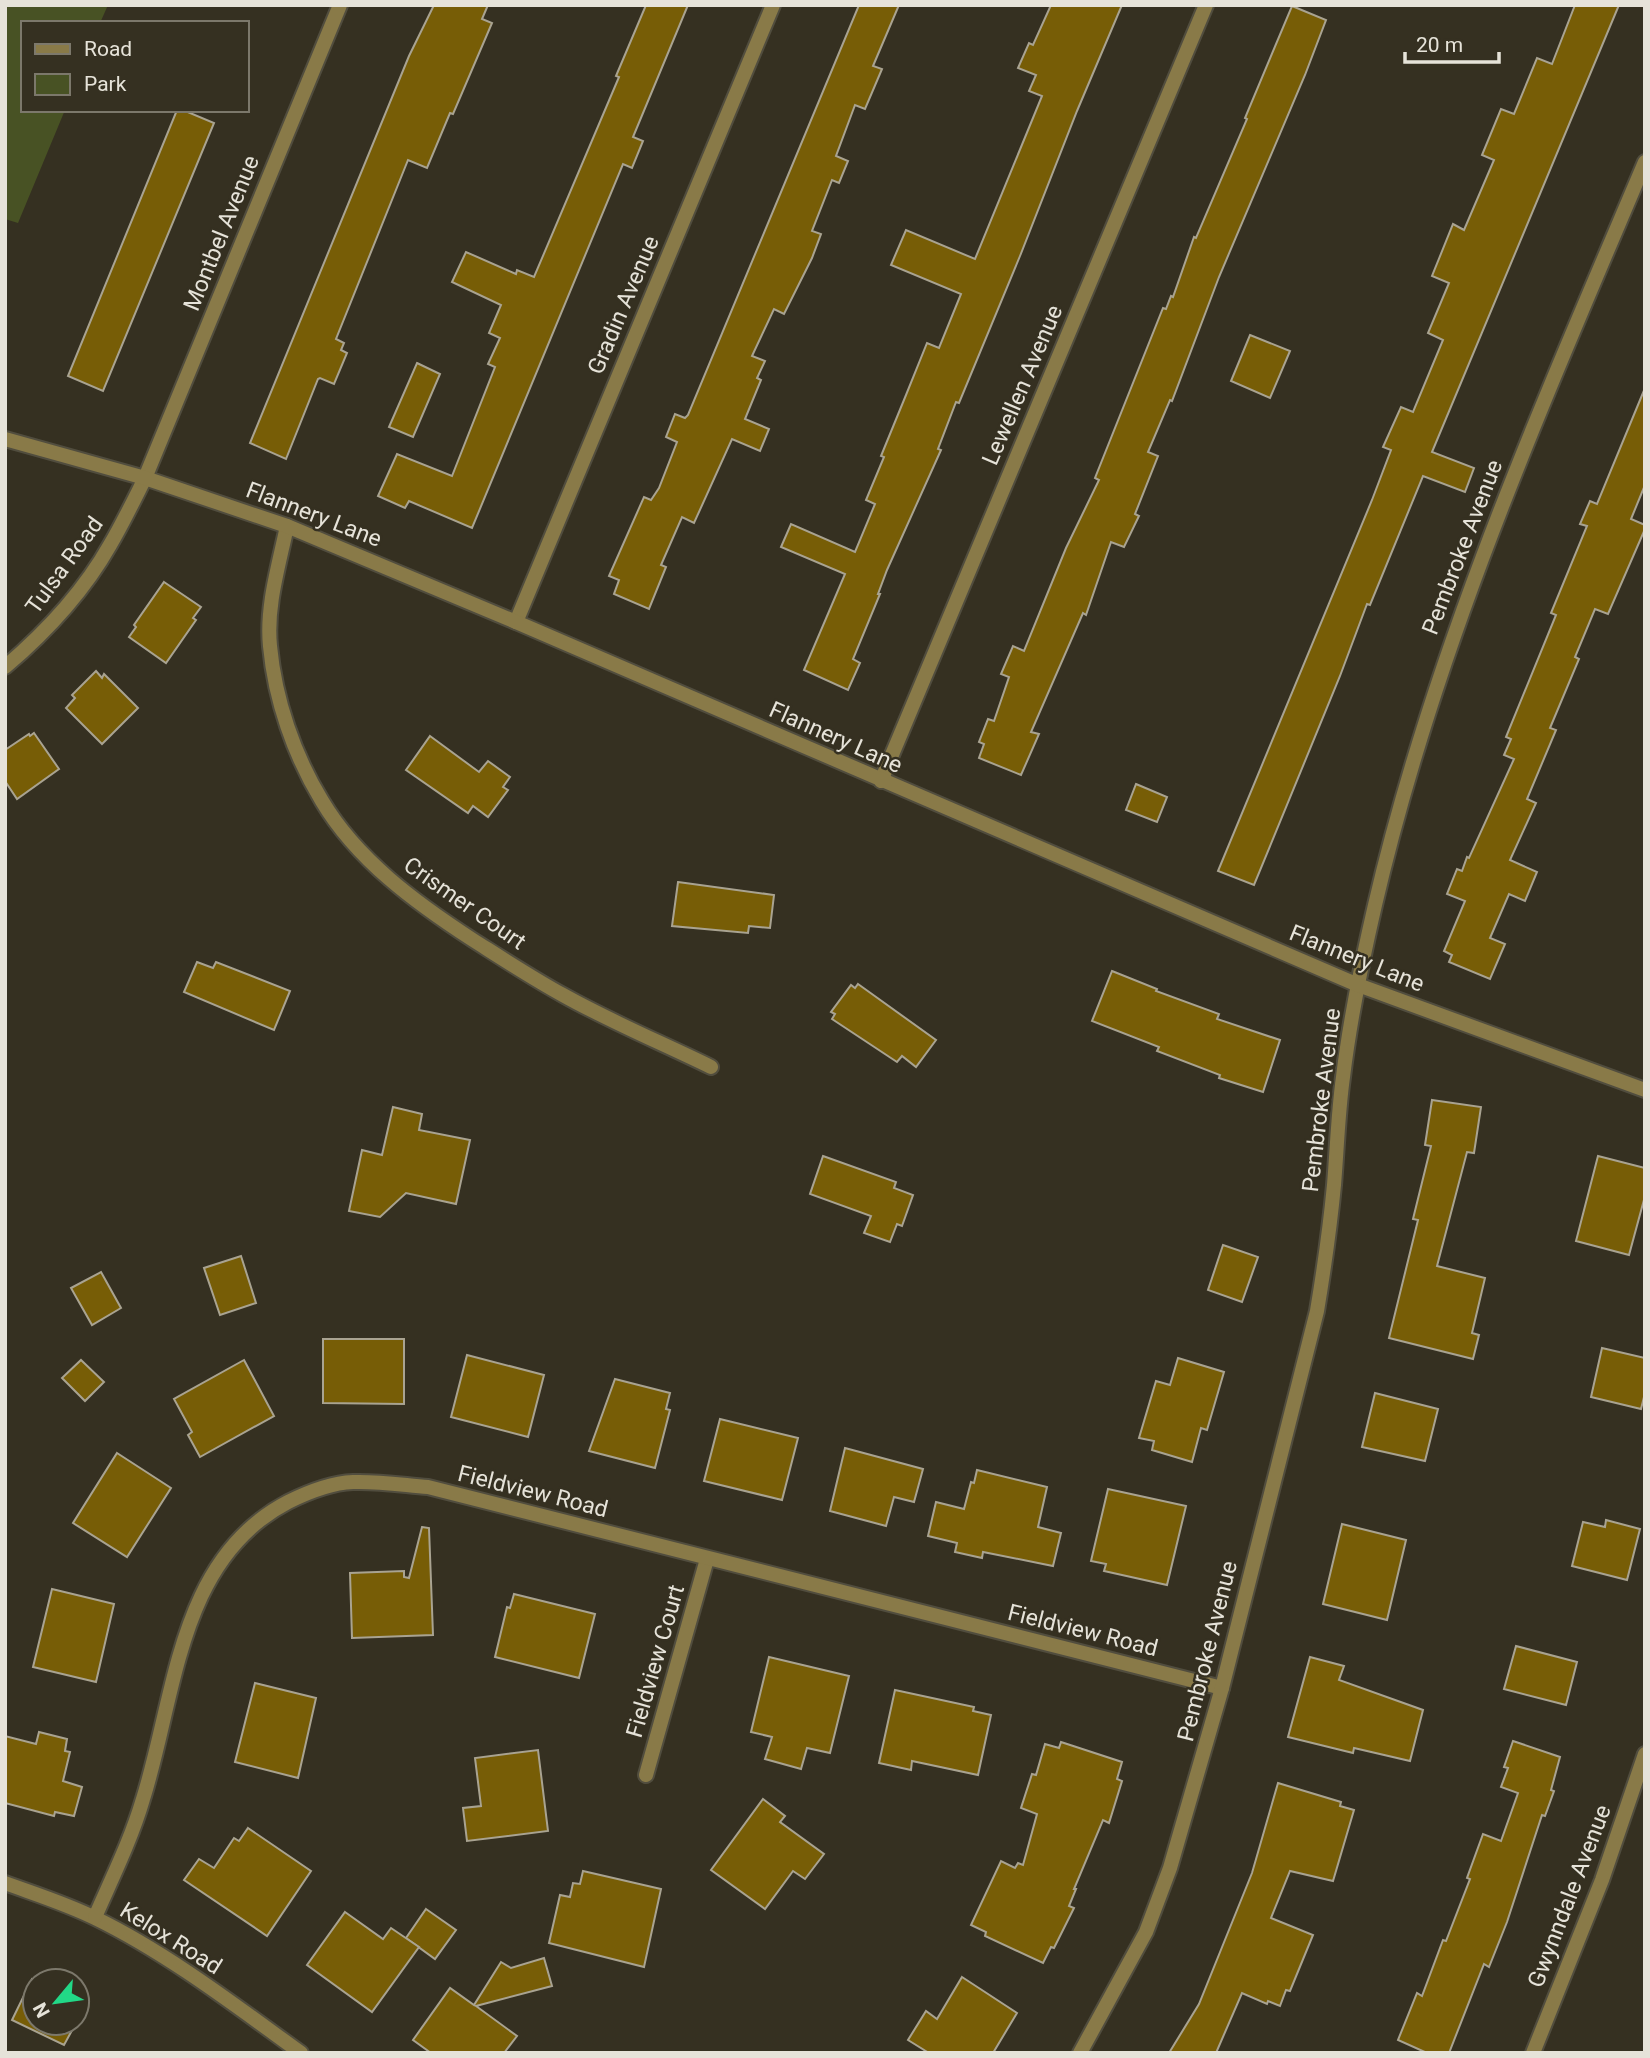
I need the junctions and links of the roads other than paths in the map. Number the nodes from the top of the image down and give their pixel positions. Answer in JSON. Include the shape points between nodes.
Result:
{"nodes":[{"id":1,"x":340,"y":5,"type":"edge"},
{"id":2,"x":773,"y":5,"type":"edge"},
{"id":3,"x":1206,"y":5,"type":"edge"},
{"id":4,"x":1645,"y":162,"type":"edge"},
{"id":5,"x":5,"y":439,"type":"edge"},
{"id":6,"x":145,"y":478,"type":"junction"},
{"id":7,"x":287,"y":526,"type":"junction"},
{"id":8,"x":516,"y":622,"type":"junction"},
{"id":9,"x":5,"y":667,"type":"edge"},
{"id":10,"x":881,"y":781,"type":"junction"},
{"id":11,"x":1358,"y":985,"type":"junction"},
{"id":12,"x":711,"y":1067,"type":"dead end"},
{"id":13,"x":1645,"y":1090,"type":"edge"},
{"id":14,"x":707,"y":1559,"type":"junction"},
{"id":15,"x":1222,"y":1688,"type":"junction"},
{"id":16,"x":1645,"y":1755,"type":"edge"},
{"id":17,"x":646,"y":1775,"type":"dead end"},
{"id":18,"x":5,"y":1883,"type":"edge"},
{"id":19,"x":95,"y":1917,"type":"junction"},
{"id":20,"x":300,"y":2053,"type":"edge"},
{"id":21,"x":1080,"y":2053,"type":"edge"},
{"id":22,"x":1533,"y":2053,"type":"edge"}],
"edges":[{"from":1,"to":6,"type":"street","name":"Montbel Avenue"},
{"from":2,"to":8,"type":"street","name":"Gradin Avenue"},
{"from":3,"to":10,"type":"street","name":"Lewellen Avenue"},
{"from":4,"to":11,"type":"street","name":"Pembroke Avenue","via":[[1511,480],[1451,641],[1397,817]]},
{"from":5,"to":6,"type":"street","name":"Flannery Lane"},
{"from":6,"to":7,"type":"street","name":"Flannery Lane"},
{"from":6,"to":9,"type":"street","name":"Tulsa Road","via":[[110,547],[76,594]]},
{"from":7,"to":8,"type":"street","name":"Flannery Lane"},
{"from":7,"to":12,"type":"street","name":"Crismer Court","via":[[271,603],[270,646],[278,690],[286,726],[301,760],[322,802],[348,836],[384,874],[434,915],[564,996]]},
{"from":8,"to":10,"type":"street","name":"Flannery Lane"},
{"from":10,"to":11,"type":"street","name":"Flannery Lane"},
{"from":11,"to":13,"type":"street","name":"Flannery Lane"},
{"from":11,"to":15,"type":"street","name":"Pembroke Avenue","via":[[1317,1311]]},
{"from":14,"to":15,"type":"street","name":"Fieldview Road"},
{"from":14,"to":17,"type":"street","name":"Fieldview Court"},
{"from":14,"to":19,"type":"street","name":"Fieldview Road","via":[[417,1486],[352,1482],[311,1490],[272,1510],[240,1538],[214,1571],[191,1615],[144,1797]]},
{"from":15,"to":21,"type":"street","name":"Pembroke Avenue","via":[[1191,1804],[1151,1919]]},
{"from":16,"to":22,"type":"street","name":"Gwynndale Avenue","via":[[1602,1880]]},
{"from":18,"to":19,"type":"street","name":"Kelox Road"},
{"from":19,"to":20,"type":"street","name":"Kelox Road"}]}
